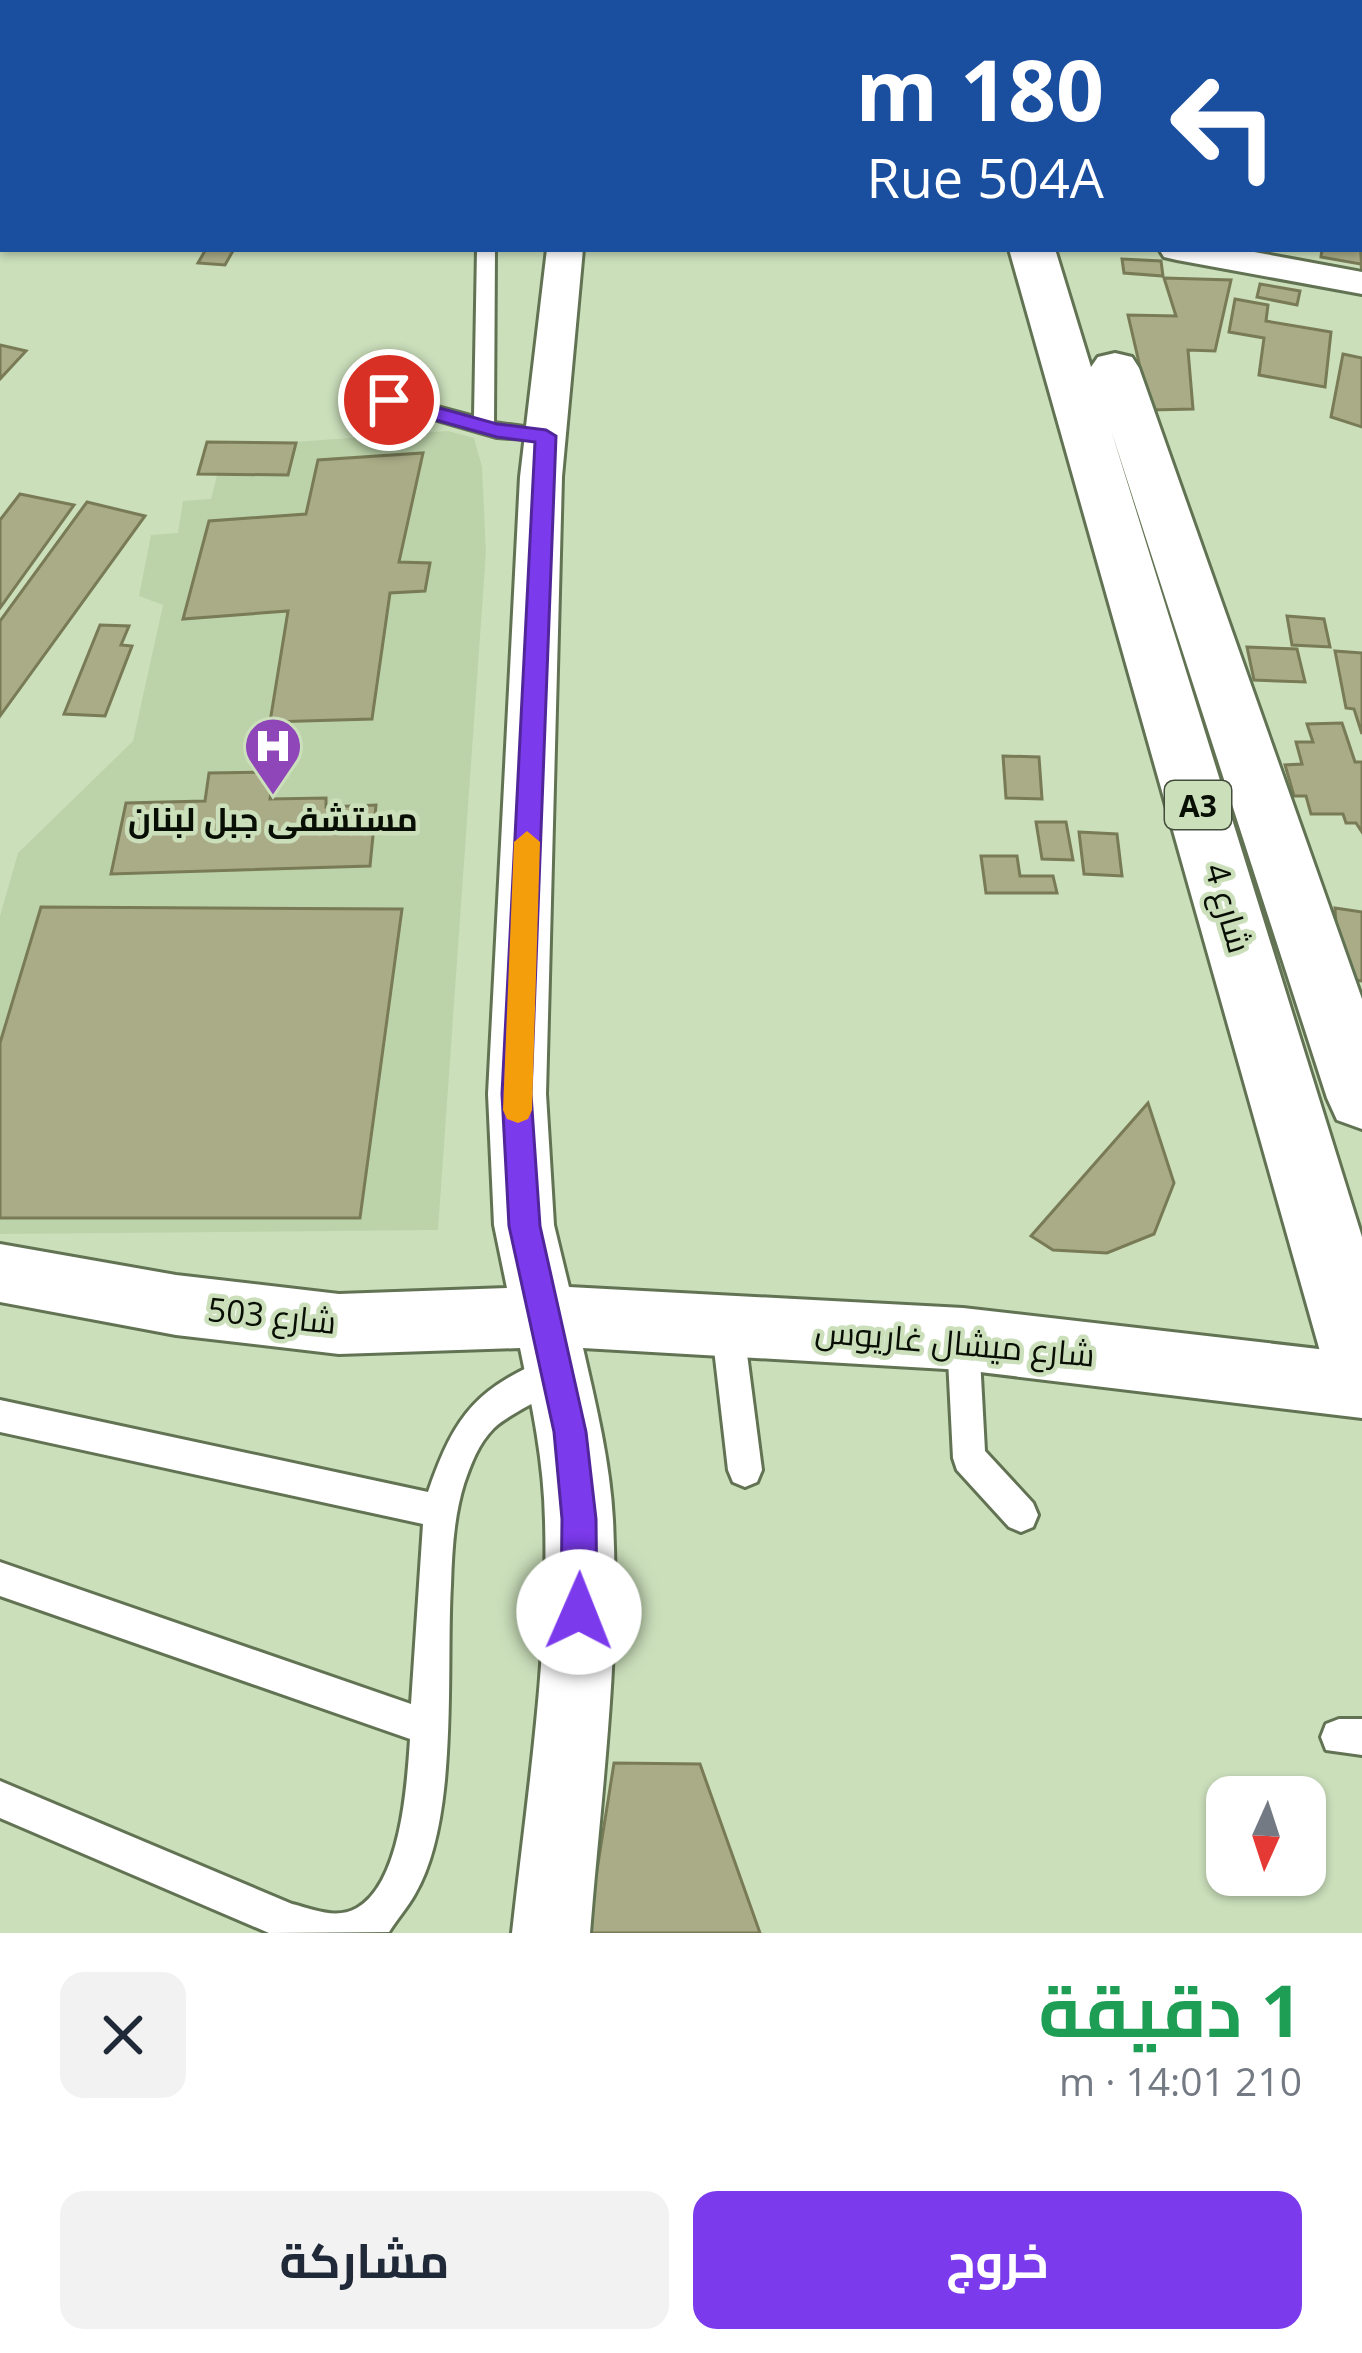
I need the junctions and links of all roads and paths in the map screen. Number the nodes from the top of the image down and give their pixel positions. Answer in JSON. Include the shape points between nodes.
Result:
{"nodes":[{"id":1,"x":486,"y":252,"type":"edge"},
{"id":2,"x":565,"y":252,"type":"edge"},
{"id":3,"x":1033,"y":252,"type":"edge"},
{"id":4,"x":1079,"y":252,"type":"edge"},
{"id":5,"x":1194,"y":252,"type":"edge"},
{"id":6,"x":1362,"y":283,"type":"edge"},
{"id":7,"x":389,"y":400,"type":"dead end"},
{"id":8,"x":484,"y":427,"type":"junction"},
{"id":9,"x":546,"y":436,"type":"junction"},
{"id":10,"x":1362,"y":1098,"type":"edge"},
{"id":11,"x":0,"y":1273,"type":"edge"},
{"id":12,"x":727,"y":1323,"type":"junction"},
{"id":13,"x":963,"y":1339,"type":"junction"},
{"id":14,"x":553,"y":1343,"type":"junction"},
{"id":15,"x":1362,"y":1362,"type":"edge"},
{"id":16,"x":1362,"y":1386,"type":"edge"},
{"id":17,"x":0,"y":1416,"type":"edge"},
{"id":18,"x":745,"y":1470,"type":"dead end"},
{"id":19,"x":438,"y":1511,"type":"junction"},
{"id":20,"x":1021,"y":1515,"type":"dead end"},
{"id":21,"x":0,"y":1580,"type":"edge"},
{"id":22,"x":426,"y":1727,"type":"junction"},
{"id":23,"x":0,"y":1799,"type":"edge"},
{"id":24,"x":331,"y":1933,"type":"edge"},
{"id":25,"x":550,"y":1933,"type":"edge"}],
"edges":[{"from":1,"to":8,"type":"lane"},
{"from":2,"to":9,"type":"street"},
{"from":3,"to":15,"type":"highway","name":"شارع 4","number":"A3"},
{"from":4,"to":10,"type":"highway","name":"شارع 4","number":"A3"},
{"from":5,"to":6,"type":"street"},
{"from":7,"to":8,"type":"lane"},
{"from":8,"to":9,"type":"lane"},
{"from":9,"to":14,"type":"street","via":[[517,1094],[524,1226]]},
{"from":11,"to":14,"type":"street","name":"شارع 503","via":[[176,1305]]},
{"from":12,"to":13,"type":"street","name":"شارع ميشال غاريوس"},
{"from":12,"to":14,"type":"street","name":"شارع ميشال غاريوس"},
{"from":12,"to":18,"type":"lane"},
{"from":13,"to":16,"type":"street","name":"شارع ميشال غاريوس"},
{"from":13,"to":20,"type":"lane","via":[[969,1457]]},
{"from":14,"to":19,"type":"lane","via":[[464,1437]]},
{"from":14,"to":25,"type":"street","via":[[580,1573]]},
{"from":17,"to":19,"type":"lane"},
{"from":19,"to":22,"type":"lane"},
{"from":21,"to":22,"type":"lane"},
{"from":22,"to":24,"type":"lane","via":[[422,1812],[406,1870],[373,1921]]},
{"from":23,"to":24,"type":"lane"}]}
